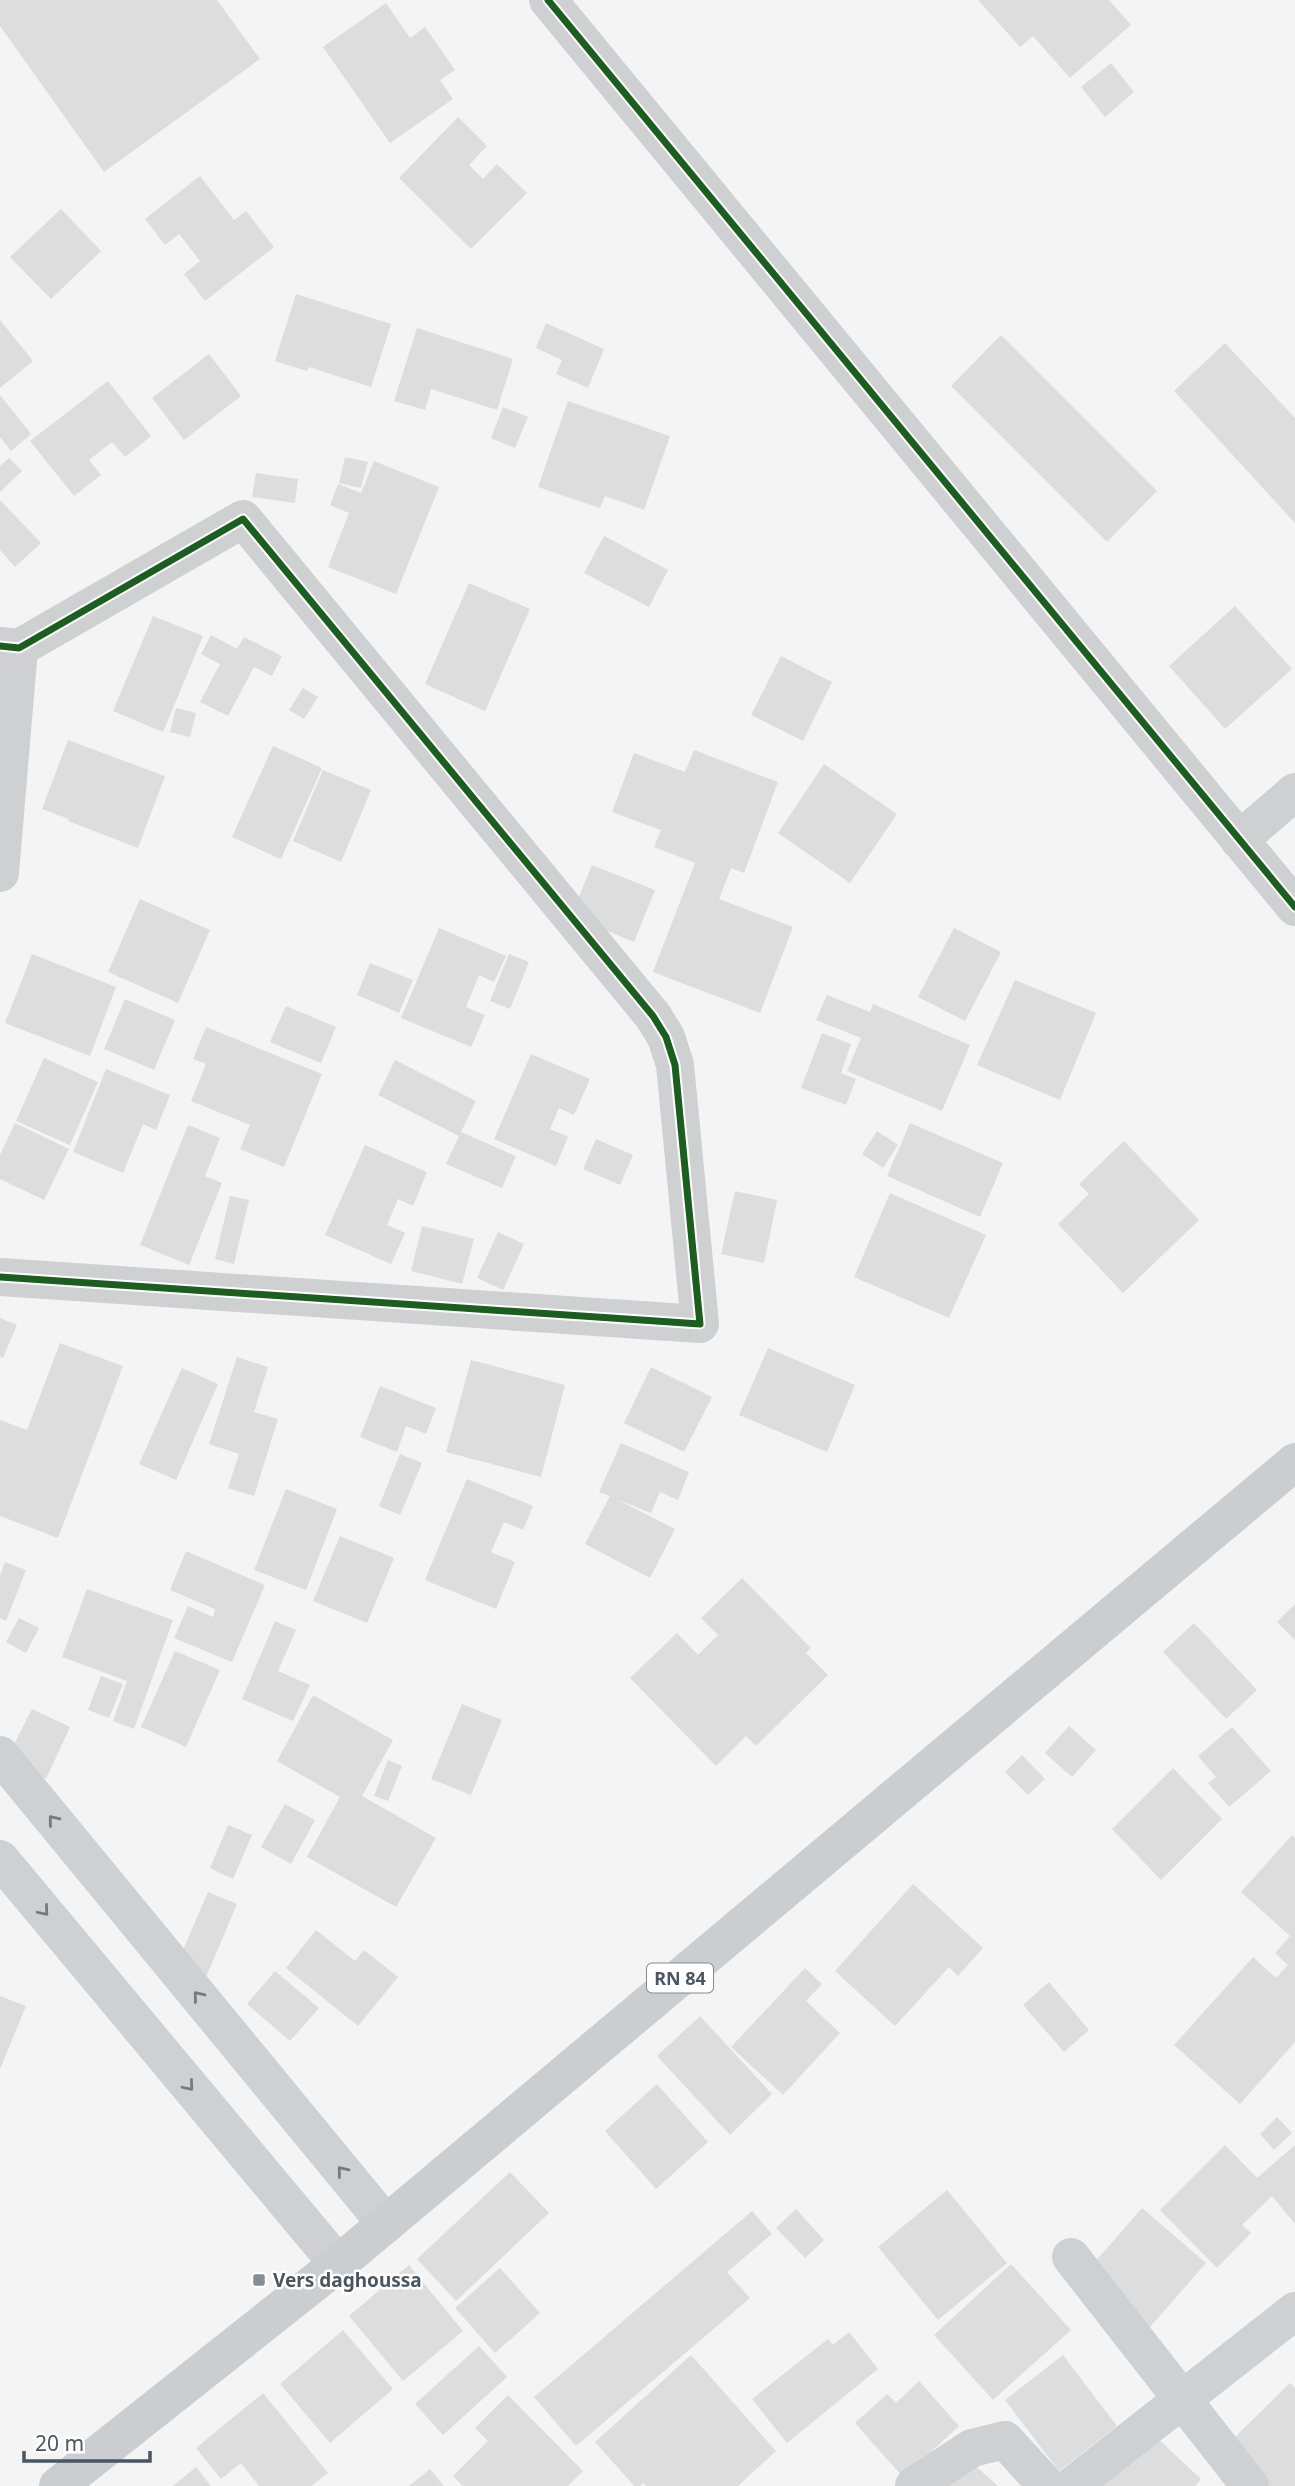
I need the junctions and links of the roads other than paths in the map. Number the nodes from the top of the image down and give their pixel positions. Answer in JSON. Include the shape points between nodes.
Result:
{"nodes":[{"id":1,"x":548,"y":0,"type":"edge"},
{"id":2,"x":9,"y":647,"type":"edge"},
{"id":3,"x":1295,"y":792,"type":"edge"},
{"id":4,"x":1239,"y":840,"type":"junction"},
{"id":5,"x":0,"y":873,"type":"edge"},
{"id":6,"x":1295,"y":907,"type":"edge"},
{"id":7,"x":0,"y":1277,"type":"edge"},
{"id":8,"x":1295,"y":1462,"type":"edge"},
{"id":9,"x":0,"y":1755,"type":"edge"},
{"id":10,"x":0,"y":1859,"type":"edge"},
{"id":11,"x":386,"y":2224,"type":"junction"},
{"id":12,"x":1071,"y":2257,"type":"dead end"},
{"id":13,"x":338,"y":2264,"type":"junction"},
{"id":14,"x":1295,"y":2311,"type":"edge"},
{"id":15,"x":1181,"y":2400,"type":"junction"},
{"id":16,"x":58,"y":2486,"type":"edge"},
{"id":17,"x":914,"y":2486,"type":"edge"},
{"id":18,"x":1047,"y":2486,"type":"edge"},
{"id":19,"x":1072,"y":2486,"type":"edge"},
{"id":20,"x":1250,"y":2486,"type":"edge"}],
"edges":[{"from":1,"to":4,"type":"street"},
{"from":2,"to":5,"type":"street"},
{"from":2,"to":7,"type":"street","via":[[243,519],[666,1037],[676,1065],[700,1324]]},
{"from":3,"to":4,"type":"street"},
{"from":4,"to":6,"type":"street"},
{"from":8,"to":11,"type":"main road","number":"RN 84"},
{"from":11,"to":9,"type":"street","one_way":true},
{"from":10,"to":13,"type":"street","one_way":true},
{"from":11,"to":13,"type":"main road","number":"RN 84"},
{"from":12,"to":15,"type":"street"},
{"from":13,"to":16,"type":"main road","number":"RN 84"},
{"from":14,"to":15,"type":"street"},
{"from":15,"to":19,"type":"street"},
{"from":15,"to":20,"type":"street"},
{"from":17,"to":18,"type":"street","via":[[972,2448],[1005,2440]]}]}
